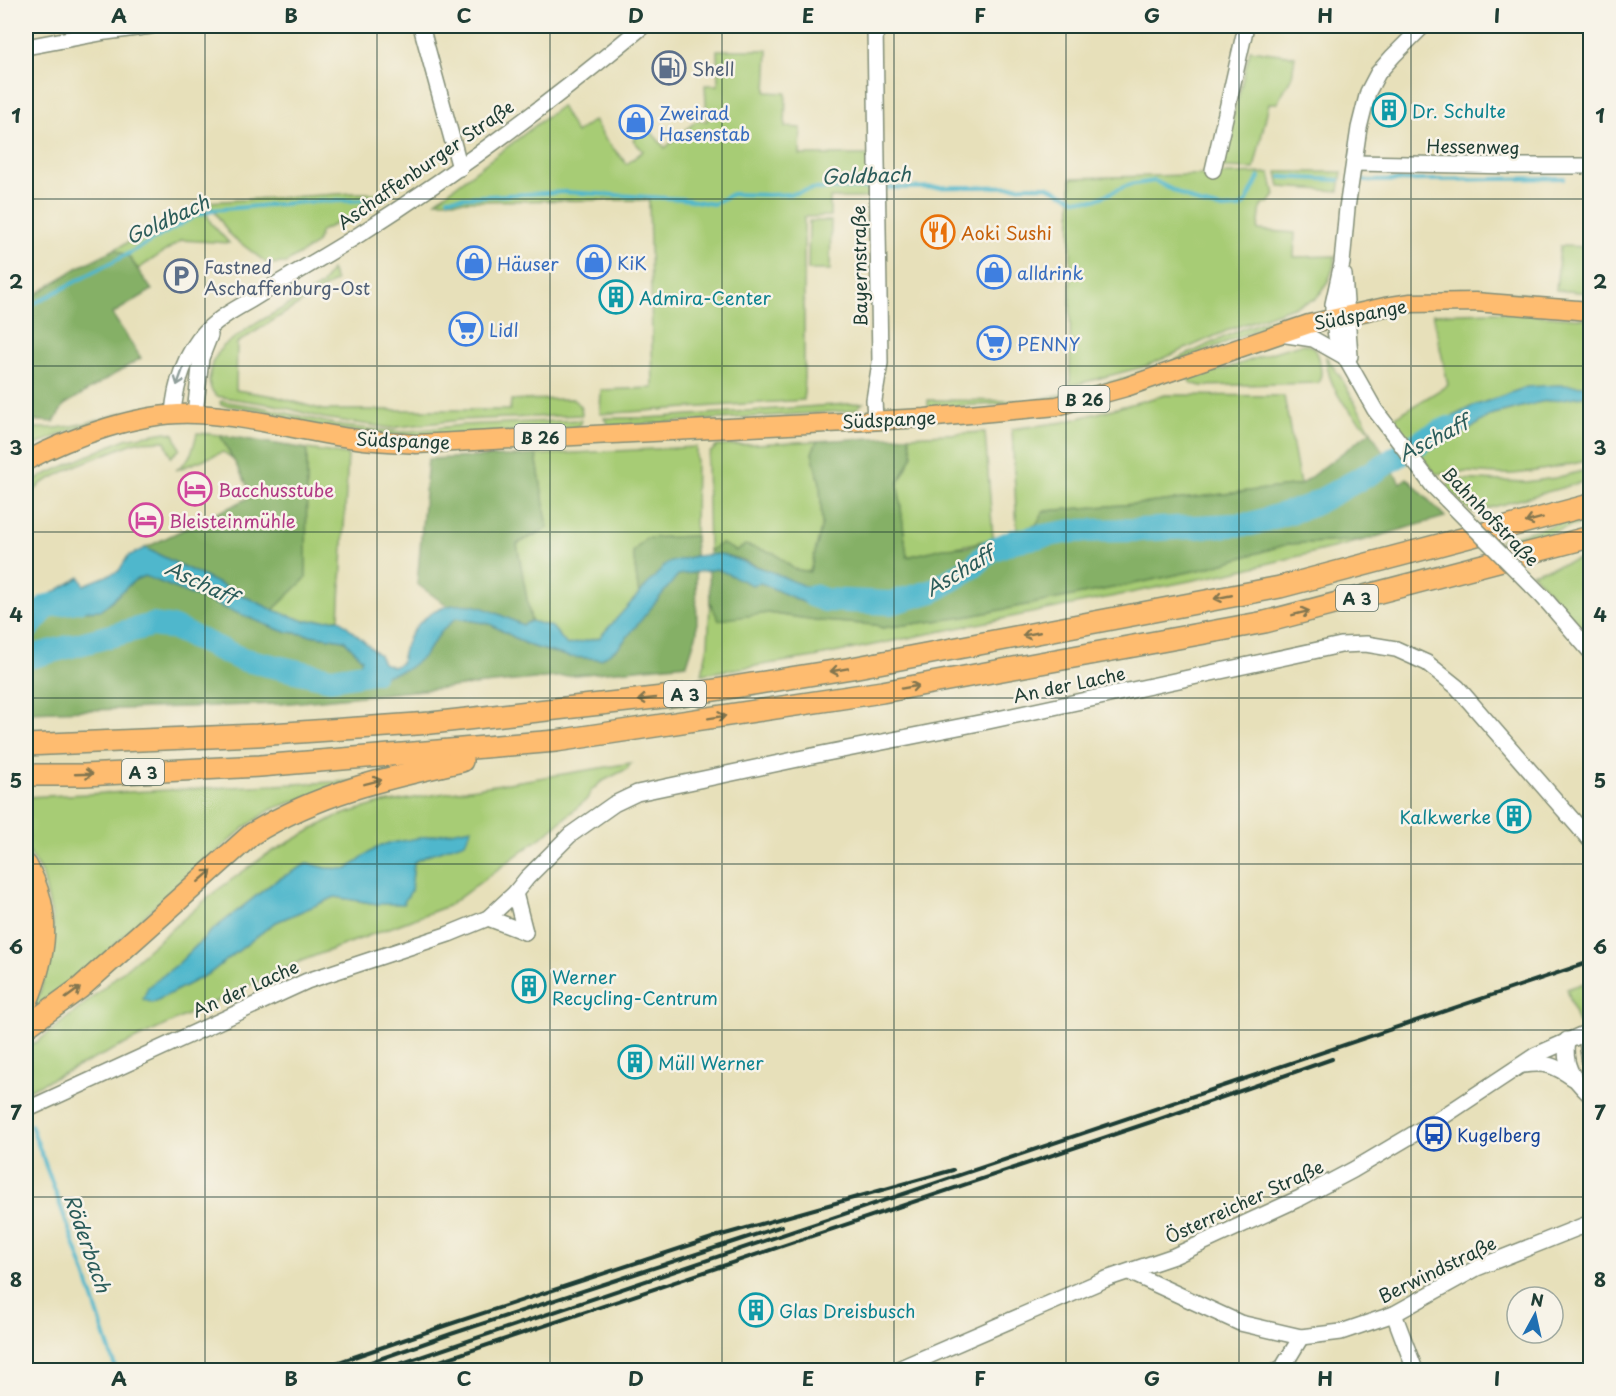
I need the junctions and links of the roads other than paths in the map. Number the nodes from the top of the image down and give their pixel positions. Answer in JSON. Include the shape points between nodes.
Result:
{"nodes":[{"id":1,"x":151,"y":26,"type":"edge"},
{"id":2,"x":421,"y":26,"type":"edge"},
{"id":3,"x":643,"y":26,"type":"edge"},
{"id":4,"x":875,"y":26,"type":"edge"},
{"id":5,"x":1246,"y":26,"type":"edge"},
{"id":6,"x":1423,"y":26,"type":"edge"},
{"id":7,"x":104,"y":28,"type":"edge"},
{"id":8,"x":26,"y":47,"type":"edge"},
{"id":9,"x":1354,"y":163,"type":"junction"},
{"id":10,"x":1590,"y":165,"type":"edge"},
{"id":11,"x":460,"y":168,"type":"junction"},
{"id":12,"x":1213,"y":170,"type":"dead end"},
{"id":13,"x":1590,"y":311,"type":"edge"},
{"id":14,"x":1340,"y":316,"type":"junction"},
{"id":15,"x":219,"y":320,"type":"junction"},
{"id":16,"x":1280,"y":334,"type":"junction"},
{"id":17,"x":1345,"y":357,"type":"junction"},
{"id":18,"x":1354,"y":371,"type":"junction"},
{"id":19,"x":173,"y":414,"type":"junction"},
{"id":20,"x":195,"y":414,"type":"junction"},
{"id":21,"x":880,"y":420,"type":"junction"},
{"id":22,"x":26,"y":461,"type":"edge"},
{"id":23,"x":1590,"y":505,"type":"edge"},
{"id":24,"x":1590,"y":537,"type":"edge"},
{"id":25,"x":1590,"y":651,"type":"edge"},
{"id":26,"x":556,"y":741,"type":"junction"},
{"id":27,"x":26,"y":746,"type":"edge"},
{"id":28,"x":26,"y":775,"type":"edge"},
{"id":29,"x":1590,"y":840,"type":"edge"},
{"id":30,"x":26,"y":865,"type":"edge"},
{"id":31,"x":515,"y":893,"type":"junction"},
{"id":32,"x":488,"y":918,"type":"junction"},
{"id":33,"x":26,"y":1005,"type":"edge"},
{"id":34,"x":26,"y":1027,"type":"edge"},
{"id":35,"x":1588,"y":1032,"type":"edge"},
{"id":36,"x":1567,"y":1040,"type":"junction"},
{"id":37,"x":1590,"y":1064,"type":"edge"},
{"id":38,"x":1520,"y":1065,"type":"junction"},
{"id":39,"x":1576,"y":1081,"type":"junction"},
{"id":40,"x":1590,"y":1095,"type":"edge"},
{"id":41,"x":26,"y":1110,"type":"edge"},
{"id":42,"x":1590,"y":1223,"type":"edge"},
{"id":43,"x":1129,"y":1272,"type":"junction"},
{"id":44,"x":1394,"y":1314,"type":"junction"},
{"id":45,"x":1301,"y":1337,"type":"junction"},
{"id":46,"x":930,"y":1364,"type":"edge"},
{"id":47,"x":896,"y":1371,"type":"edge"},
{"id":48,"x":1278,"y":1371,"type":"edge"},
{"id":49,"x":1415,"y":1371,"type":"edge"}],
"edges":[{"from":1,"to":7,"type":"street"},
{"from":2,"to":11,"type":"street"},
{"from":3,"to":11,"type":"street","name":"Aschaffenburger Straße"},
{"from":4,"to":21,"type":"street","name":"Bayernstraße","via":[[880,363],[884,380]]},
{"from":5,"to":12,"type":"street"},
{"from":6,"to":9,"type":"street","name":"Bahnhofstraße","via":[[1385,64],[1368,92]]},
{"from":7,"to":8,"type":"street"},
{"from":9,"to":10,"type":"street","name":"Hessenweg"},
{"from":9,"to":14,"type":"street","name":"Bahnhofstraße","via":[[1333,304]]},
{"from":11,"to":15,"type":"street","name":"Aschaffenburger Straße"},
{"from":13,"to":14,"type":"main road","name":"Südspange","number":"B 26","via":[[1475,302],[1411,303]]},
{"from":14,"to":16,"type":"main road","name":"Südspange","number":"B 26"},
{"from":14,"to":17,"type":"street","name":"Bahnhofstraße","via":[[1336,336]]},
{"from":14,"to":18,"type":"street","name":"Bahnhofstraße"},
{"from":15,"to":19,"type":"street","name":"Aschaffenburger Straße","one_way":true,"via":[[197,343],[186,363],[174,394]]},
{"from":15,"to":20,"type":"street","via":[[201,358]]},
{"from":16,"to":17,"type":"street","name":"Bahnhofstraße","via":[[1313,339]]},
{"from":16,"to":21,"type":"main road","name":"Südspange","number":"B 26","via":[[1126,387],[1057,406]]},
{"from":17,"to":18,"type":"street","name":"Bahnhofstraße"},
{"from":18,"to":25,"type":"street","name":"Bahnhofstraße","bridge":true,"via":[[1386,426],[1433,486],[1544,598]]},
{"from":19,"to":20,"type":"main road","name":"Südspange","number":"B 26"},
{"from":19,"to":22,"type":"main road","number":"B 26","via":[[76,437]]},
{"from":20,"to":21,"type":"main road","name":"Südspange","number":"B 26","via":[[358,440],[416,444]]},
{"from":23,"to":27,"type":"highway","number":"A 3","one_way":true,"via":[[1280,587],[840,670],[690,694],[431,723]]},
{"from":26,"to":24,"type":"highway","number":"A 3","one_way":true,"via":[[882,692],[1265,622]]},
{"from":28,"to":26,"type":"highway","number":"A 3","one_way":true,"via":[[260,766]]},
{"from":34,"to":26,"type":"highway","one_way":true,"via":[[80,988],[252,834],[279,817],[364,784]]},
{"from":29,"to":31,"type":"street","name":"An der Lache","via":[[1457,687],[1427,663],[1396,649],[1341,645],[637,794],[614,804],[570,835]]},
{"from":30,"to":33,"type":"highway","via":[[41,900],[44,924],[43,948]]},
{"from":31,"to":32,"type":"street","name":"An der Lache"},
{"from":31,"to":32,"type":"street","via":[[525,932]]},
{"from":32,"to":41,"type":"street","name":"An der Lache","via":[[307,981]]},
{"from":35,"to":36,"type":"street","name":"Österreicher Straße"},
{"from":35,"to":37,"type":"street"},
{"from":36,"to":38,"type":"street","name":"Österreicher Straße"},
{"from":36,"to":39,"type":"street","via":[[1565,1054]]},
{"from":38,"to":39,"type":"street","via":[[1554,1066]]},
{"from":38,"to":43,"type":"street","name":"Österreicher Straße","via":[[1353,1170],[1174,1256]]},
{"from":39,"to":40,"type":"street"},
{"from":42,"to":44,"type":"street","name":"Berwindstraße","via":[[1477,1268]]},
{"from":43,"to":45,"type":"street","name":"Berwindstraße","via":[[1240,1323]]},
{"from":43,"to":46,"type":"street","name":"Österreicher Straße","via":[[1106,1279]]},
{"from":44,"to":45,"type":"street","name":"Berwindstraße","via":[[1341,1332]]},
{"from":44,"to":49,"type":"street"},
{"from":45,"to":48,"type":"street"},
{"from":46,"to":47,"type":"street","name":"Österreicher Straße"}]}
